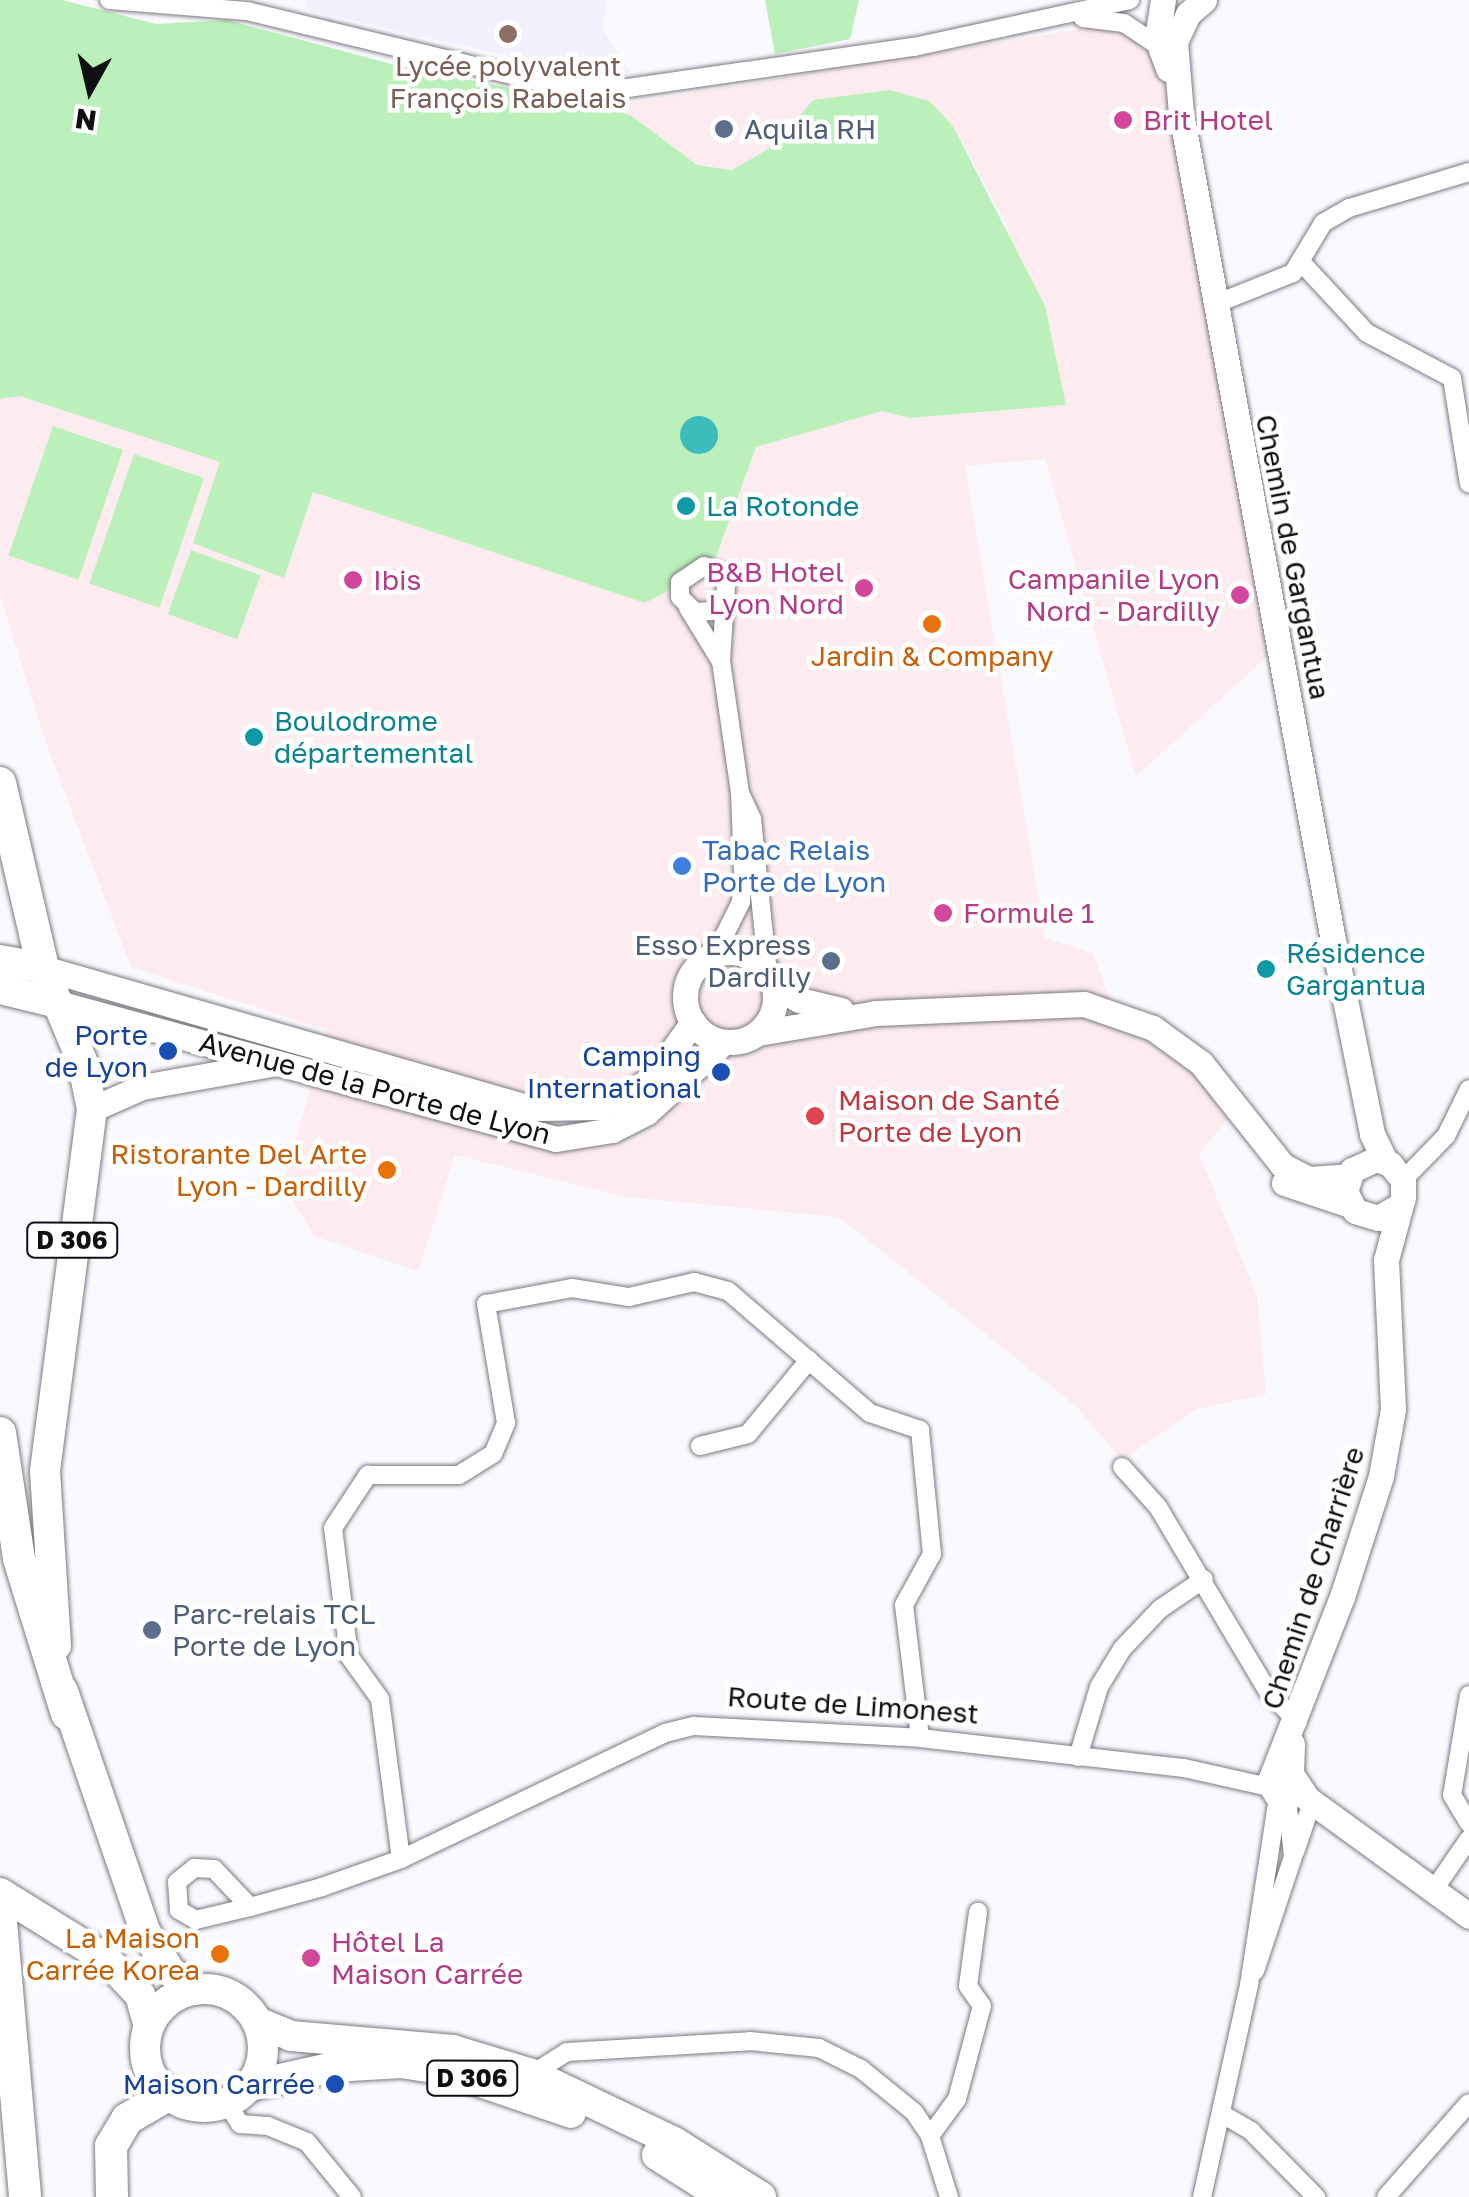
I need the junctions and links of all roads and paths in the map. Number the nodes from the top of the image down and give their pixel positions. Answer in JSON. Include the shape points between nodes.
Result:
{"nodes":[{"id":1,"x":108,"y":0,"type":"edge"},
{"id":2,"x":1130,"y":0,"type":"edge"},
{"id":3,"x":1164,"y":0,"type":"edge"},
{"id":4,"x":1204,"y":0,"type":"edge"},
{"id":5,"x":1074,"y":17,"type":"junction"},
{"id":6,"x":1180,"y":27,"type":"junction"},
{"id":7,"x":1160,"y":47,"type":"junction"},
{"id":8,"x":1178,"y":92,"type":"junction"},
{"id":9,"x":1469,"y":172,"type":"edge"},
{"id":10,"x":1300,"y":261,"type":"junction"},
{"id":11,"x":1218,"y":303,"type":"junction"},
{"id":12,"x":1469,"y":484,"type":"edge"},
{"id":13,"x":724,"y":601,"type":"junction"},
{"id":14,"x":688,"y":608,"type":"junction"},
{"id":15,"x":720,"y":661,"type":"junction"},
{"id":16,"x":0,"y":783,"type":"edge"},
{"id":17,"x":740,"y":792,"type":"junction"},
{"id":18,"x":714,"y":956,"type":"junction"},
{"id":19,"x":0,"y":960,"type":"edge"},
{"id":20,"x":43,"y":968,"type":"junction"},
{"id":21,"x":770,"y":979,"type":"junction"},
{"id":22,"x":0,"y":989,"type":"edge"},
{"id":23,"x":58,"y":1003,"type":"junction"},
{"id":24,"x":876,"y":1013,"type":"junction"},
{"id":25,"x":693,"y":1022,"type":"junction"},
{"id":26,"x":758,"y":1033,"type":"junction"},
{"id":27,"x":724,"y":1042,"type":"junction"},
{"id":28,"x":277,"y":1063,"type":"junction"},
{"id":29,"x":1469,"y":1089,"type":"edge"},
{"id":30,"x":92,"y":1110,"type":"junction"},
{"id":31,"x":1235,"y":1110,"type":"junction"},
{"id":32,"x":1372,"y":1134,"type":"junction"},
{"id":33,"x":1393,"y":1168,"type":"junction"},
{"id":34,"x":1352,"y":1170,"type":"junction"},
{"id":35,"x":1399,"y":1206,"type":"junction"},
{"id":36,"x":1355,"y":1210,"type":"junction"},
{"id":37,"x":1386,"y":1260,"type":"junction"},
{"id":38,"x":809,"y":1360,"type":"junction"},
{"id":39,"x":0,"y":1433,"type":"edge"},
{"id":40,"x":700,"y":1446,"type":"dead end"},
{"id":41,"x":1122,"y":1467,"type":"dead end"},
{"id":42,"x":1204,"y":1579,"type":"junction"},
{"id":43,"x":1469,"y":1695,"type":"edge"},
{"id":44,"x":66,"y":1714,"type":"junction"},
{"id":45,"x":1295,"y":1729,"type":"junction"},
{"id":46,"x":920,"y":1738,"type":"junction"},
{"id":47,"x":1078,"y":1756,"type":"junction"},
{"id":48,"x":1281,"y":1788,"type":"junction"},
{"id":49,"x":1469,"y":1823,"type":"edge"},
{"id":50,"x":1469,"y":1838,"type":"edge"},
{"id":51,"x":1293,"y":1857,"type":"junction"},
{"id":52,"x":401,"y":1859,"type":"junction"},
{"id":53,"x":1433,"y":1890,"type":"junction"},
{"id":54,"x":0,"y":1893,"type":"edge"},
{"id":55,"x":250,"y":1907,"type":"dead end"},
{"id":56,"x":0,"y":1910,"type":"edge"},
{"id":57,"x":978,"y":1912,"type":"dead end"},
{"id":58,"x":1469,"y":1916,"type":"edge"},
{"id":59,"x":1249,"y":1985,"type":"junction"},
{"id":60,"x":194,"y":1990,"type":"junction"},
{"id":61,"x":257,"y":2022,"type":"junction"},
{"id":62,"x":149,"y":2026,"type":"junction"},
{"id":63,"x":532,"y":2074,"type":"junction"},
{"id":64,"x":238,"y":2094,"type":"junction"},
{"id":65,"x":168,"y":2095,"type":"junction"},
{"id":66,"x":1469,"y":2103,"type":"edge"},
{"id":67,"x":1222,"y":2114,"type":"junction"},
{"id":68,"x":930,"y":2136,"type":"junction"},
{"id":69,"x":25,"y":2197,"type":"edge"},
{"id":70,"x":112,"y":2197,"type":"edge"},
{"id":71,"x":352,"y":2197,"type":"edge"},
{"id":72,"x":723,"y":2197,"type":"edge"},
{"id":73,"x":762,"y":2197,"type":"edge"},
{"id":74,"x":949,"y":2197,"type":"edge"},
{"id":75,"x":1202,"y":2197,"type":"edge"},
{"id":76,"x":1316,"y":2197,"type":"edge"},
{"id":77,"x":1386,"y":2197,"type":"edge"}],
"edges":[{"from":1,"to":5,"type":"street","via":[[247,12],[540,82],[621,89],[686,84]]},
{"from":2,"to":5,"type":"street"},
{"from":3,"to":6,"type":"street"},
{"from":3,"to":7,"type":"street","via":[[1157,17]]},
{"from":4,"to":6,"type":"street"},
{"from":5,"to":7,"type":"street","via":[[1124,23]]},
{"from":6,"to":8,"type":"street","name":"Chemin de Gargantua"},
{"from":7,"to":8,"type":"street"},
{"from":8,"to":11,"type":"street","name":"Chemin de Gargantua"},
{"from":9,"to":10,"type":"street","via":[[1349,208],[1323,223]]},
{"from":10,"to":11,"type":"street","via":[[1293,272]]},
{"from":10,"to":12,"type":"street","via":[[1367,333],[1452,378]]},
{"from":11,"to":32,"type":"street","name":"Chemin de Gargantua","via":[[1236,433],[1291,686],[1301,772]]},
{"from":13,"to":14,"type":"street","via":[[704,613]]},
{"from":13,"to":14,"type":"street","via":[[719,572],[697,566],[680,582]]},
{"from":13,"to":15,"type":"street"},
{"from":14,"to":15,"type":"street"},
{"from":15,"to":17,"type":"street"},
{"from":16,"to":20,"type":"highway"},
{"from":17,"to":18,"type":"street","via":[[741,902]]},
{"from":17,"to":21,"type":"street","via":[[752,818]]},
{"from":18,"to":21,"type":"street","via":[[744,955]]},
{"from":18,"to":25,"type":"street","via":[[687,984]]},
{"from":19,"to":20,"type":"main road","name":"Avenue de la Porte de Lyon"},
{"from":20,"to":23,"type":"main road","number":"D 306"},
{"from":20,"to":25,"type":"street","name":"Avenue de la Porte de Lyon","via":[[530,1108],[602,1107],[631,1094],[656,1074]]},
{"from":21,"to":24,"type":"street","via":[[816,1006]]},
{"from":21,"to":26,"type":"street","via":[[773,1011]]},
{"from":22,"to":23,"type":"main road","name":"Avenue de la Porte de Lyon"},
{"from":23,"to":28,"type":"street","name":"Avenue de la Porte de Lyon"},
{"from":23,"to":30,"type":"main road","number":"D 306","via":[[82,1061]]},
{"from":24,"to":26,"type":"street"},
{"from":24,"to":31,"type":"street","via":[[1084,1004],[1153,1028],[1201,1063]]},
{"from":25,"to":27,"type":"street"},
{"from":26,"to":27,"type":"street"},
{"from":27,"to":28,"type":"street","name":"Avenue de la Porte de Lyon","via":[[647,1112],[612,1130],[567,1138],[522,1132]]},
{"from":28,"to":30,"type":"street","via":[[142,1087]]},
{"from":29,"to":33,"type":"street","via":[[1446,1136]]},
{"from":30,"to":44,"type":"main road","number":"D 306","via":[[45,1471],[48,1583]]},
{"from":31,"to":34,"type":"street","via":[[1283,1166],[1309,1178]]},
{"from":31,"to":36,"type":"street","via":[[1266,1171]]},
{"from":32,"to":33,"type":"street","name":"Chemin de Gargantua"},
{"from":32,"to":34,"type":"street"},
{"from":33,"to":34,"type":"street"},
{"from":33,"to":35,"type":"street","name":"Chemin de Charrière"},
{"from":34,"to":36,"type":"street"},
{"from":35,"to":36,"type":"street","via":[[1378,1218]]},
{"from":35,"to":37,"type":"street","name":"Chemin de Charrière"},
{"from":36,"to":37,"type":"street","name":"Chemin de Charrière"},
{"from":37,"to":45,"type":"street","name":"Chemin de Charrière","via":[[1395,1379],[1389,1442]]},
{"from":38,"to":40,"type":"street","via":[[748,1434]]},
{"from":38,"to":46,"type":"street","via":[[870,1413],[920,1430],[932,1554],[904,1605]]},
{"from":38,"to":52,"type":"street","via":[[728,1291],[694,1282],[629,1296],[572,1288],[486,1304],[506,1423],[493,1454],[459,1474],[368,1475],[333,1528],[349,1656],[380,1699]]},
{"from":39,"to":44,"type":"highway","via":[[19,1559]]},
{"from":41,"to":42,"type":"street","via":[[1158,1507]]},
{"from":42,"to":45,"type":"street"},
{"from":42,"to":47,"type":"street","via":[[1122,1649],[1099,1687]]},
{"from":43,"to":49,"type":"street","via":[[1452,1795]]},
{"from":44,"to":60,"type":"main road","number":"D 306","via":[[145,1931],[170,1971]]},
{"from":45,"to":48,"type":"street","name":"Chemin de Charrière"},
{"from":46,"to":47,"type":"street","name":"Route de Limonest"},
{"from":46,"to":52,"type":"street","name":"Route de Limonest","via":[[724,1723],[679,1729]]},
{"from":47,"to":48,"type":"street","name":"Route de Limonest"},
{"from":48,"to":51,"type":"street","name":"Chemin de Charrière"},
{"from":48,"to":51,"type":"street","name":"Chemin de Charrière"},
{"from":48,"to":53,"type":"street"},
{"from":48,"to":59,"type":"street","name":"Chemin de Charrière"},
{"from":50,"to":53,"type":"street"},
{"from":51,"to":59,"type":"street","name":"Chemin de Charrière"},
{"from":52,"to":55,"type":"street","name":"Route de Limonest"},
{"from":53,"to":58,"type":"street"},
{"from":54,"to":62,"type":"main road","via":[[125,1976]]},
{"from":56,"to":69,"type":"highway"},
{"from":57,"to":68,"type":"street","via":[[968,1986],[982,2006],[957,2100]]},
{"from":59,"to":67,"type":"street","name":"Chemin de Charrière"},
{"from":60,"to":61,"type":"main road","via":[[231,1996]]},
{"from":60,"to":62,"type":"main road","via":[[160,2009]]},
{"from":61,"to":63,"type":"main road","number":"D 306","via":[[291,2036],[453,2050]]},
{"from":61,"to":64,"type":"main road","via":[[262,2055]]},
{"from":62,"to":65,"type":"main road","via":[[147,2064]]},
{"from":63,"to":68,"type":"street","via":[[567,2052],[781,2041],[819,2048],[861,2069],[906,2103]]},
{"from":63,"to":73,"type":"main road","number":"D 306","via":[[674,2142]]},
{"from":64,"to":65,"type":"main road","via":[[197,2107]]},
{"from":64,"to":71,"type":"street","via":[[240,2124],[268,2126],[307,2142]]},
{"from":64,"to":72,"type":"main road","number":"D 306","via":[[373,2062],[446,2070],[533,2097],[626,2137]]},
{"from":65,"to":70,"type":"highway","via":[[127,2119],[111,2146]]},
{"from":66,"to":77,"type":"street"},
{"from":67,"to":75,"type":"street","name":"Chemin de Charrière"},
{"from":67,"to":76,"type":"street","via":[[1252,2131]]},
{"from":68,"to":74,"type":"street"}]}
